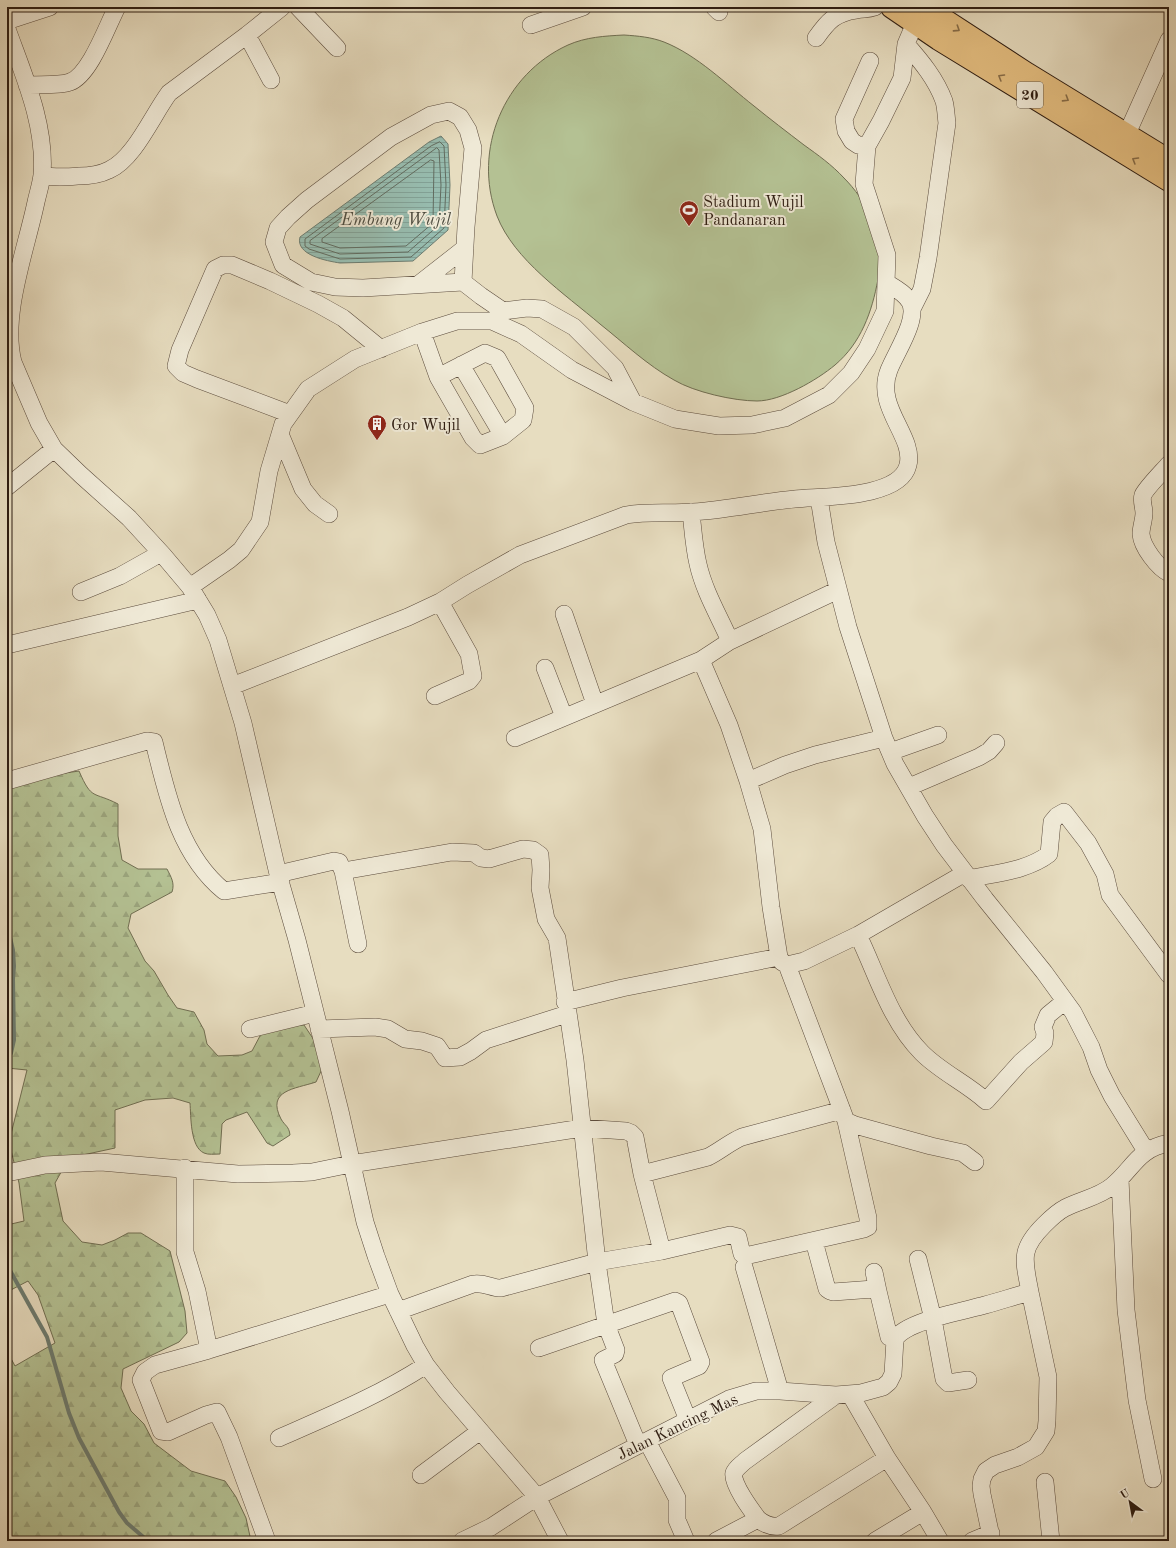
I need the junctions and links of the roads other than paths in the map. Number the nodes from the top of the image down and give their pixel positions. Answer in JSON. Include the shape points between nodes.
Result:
{"nodes":[{"id":1,"x":50,"y":7,"type":"edge"},
{"id":2,"x":117,"y":7,"type":"edge"},
{"id":3,"x":282,"y":7,"type":"edge"},
{"id":4,"x":298,"y":7,"type":"edge"},
{"id":5,"x":583,"y":7,"type":"edge"},
{"id":6,"x":875,"y":7,"type":"edge"},
{"id":7,"x":892,"y":7,"type":"edge"},
{"id":8,"x":856,"y":8,"type":"edge"},
{"id":9,"x":922,"y":12,"type":"edge"},
{"id":10,"x":7,"y":21,"type":"edge"},
{"id":11,"x":531,"y":26,"type":"dead end"},
{"id":12,"x":7,"y":29,"type":"edge"},
{"id":13,"x":247,"y":35,"type":"junction"},
{"id":14,"x":816,"y":38,"type":"dead end"},
{"id":15,"x":1169,"y":40,"type":"edge"},
{"id":16,"x":906,"y":44,"type":"junction"},
{"id":17,"x":338,"y":48,"type":"dead end"},
{"id":18,"x":870,"y":61,"type":"dead end"},
{"id":19,"x":271,"y":80,"type":"dead end"},
{"id":20,"x":27,"y":85,"type":"junction"},
{"id":21,"x":1126,"y":136,"type":"junction"},
{"id":22,"x":867,"y":146,"type":"junction"},
{"id":23,"x":1169,"y":161,"type":"edge"},
{"id":24,"x":42,"y":176,"type":"junction"},
{"id":25,"x":1169,"y":180,"type":"edge"},
{"id":26,"x":465,"y":248,"type":"junction"},
{"id":27,"x":464,"y":282,"type":"junction"},
{"id":28,"x":887,"y":283,"type":"junction"},
{"id":29,"x":419,"y":284,"type":"junction"},
{"id":30,"x":912,"y":309,"type":"junction"},
{"id":31,"x":497,"y":316,"type":"junction"},
{"id":32,"x":422,"y":332,"type":"junction"},
{"id":33,"x":381,"y":349,"type":"junction"},
{"id":34,"x":9,"y":357,"type":"edge"},
{"id":35,"x":460,"y":365,"type":"junction"},
{"id":36,"x":438,"y":377,"type":"junction"},
{"id":37,"x":632,"y":402,"type":"junction"},
{"id":38,"x":290,"y":414,"type":"junction"},
{"id":39,"x":280,"y":434,"type":"junction"},
{"id":40,"x":503,"y":436,"type":"junction"},
{"id":41,"x":54,"y":449,"type":"junction"},
{"id":42,"x":1169,"y":464,"type":"edge"},
{"id":43,"x":7,"y":487,"type":"edge"},
{"id":44,"x":819,"y":498,"type":"junction"},
{"id":45,"x":691,"y":512,"type":"junction"},
{"id":46,"x":329,"y":514,"type":"dead end"},
{"id":47,"x":161,"y":552,"type":"junction"},
{"id":48,"x":1169,"y":573,"type":"edge"},
{"id":49,"x":838,"y":590,"type":"junction"},
{"id":50,"x":81,"y":592,"type":"dead end"},
{"id":51,"x":194,"y":593,"type":"junction"},
{"id":52,"x":440,"y":602,"type":"junction"},
{"id":53,"x":564,"y":614,"type":"dead end"},
{"id":54,"x":730,"y":641,"type":"junction"},
{"id":55,"x":7,"y":645,"type":"edge"},
{"id":56,"x":701,"y":660,"type":"junction"},
{"id":57,"x":545,"y":668,"type":"dead end"},
{"id":58,"x":232,"y":686,"type":"junction"},
{"id":59,"x":435,"y":696,"type":"dead end"},
{"id":60,"x":595,"y":704,"type":"junction"},
{"id":61,"x":564,"y":717,"type":"junction"},
{"id":62,"x":938,"y":735,"type":"dead end"},
{"id":63,"x":515,"y":738,"type":"dead end"},
{"id":64,"x":996,"y":743,"type":"dead end"},
{"id":65,"x":887,"y":745,"type":"junction"},
{"id":66,"x":7,"y":781,"type":"edge"},
{"id":67,"x":748,"y":781,"type":"junction"},
{"id":68,"x":909,"y":787,"type":"junction"},
{"id":69,"x":343,"y":871,"type":"junction"},
{"id":70,"x":967,"y":876,"type":"junction"},
{"id":71,"x":279,"y":878,"type":"junction"},
{"id":72,"x":858,"y":935,"type":"junction"},
{"id":73,"x":358,"y":944,"type":"dead end"},
{"id":74,"x":783,"y":961,"type":"junction"},
{"id":75,"x":1169,"y":975,"type":"edge"},
{"id":76,"x":1065,"y":1001,"type":"junction"},
{"id":77,"x":566,"y":1008,"type":"junction"},
{"id":78,"x":315,"y":1013,"type":"junction"},
{"id":79,"x":319,"y":1029,"type":"junction"},
{"id":80,"x":250,"y":1030,"type":"dead end"},
{"id":81,"x":844,"y":1115,"type":"junction"},
{"id":82,"x":582,"y":1128,"type":"junction"},
{"id":83,"x":1169,"y":1144,"type":"edge"},
{"id":84,"x":1146,"y":1151,"type":"junction"},
{"id":85,"x":975,"y":1162,"type":"dead end"},
{"id":86,"x":351,"y":1164,"type":"junction"},
{"id":87,"x":185,"y":1168,"type":"junction"},
{"id":88,"x":7,"y":1172,"type":"edge"},
{"id":89,"x":642,"y":1174,"type":"junction"},
{"id":90,"x":1120,"y":1179,"type":"junction"},
{"id":91,"x":814,"y":1241,"type":"junction"},
{"id":92,"x":662,"y":1251,"type":"junction"},
{"id":93,"x":918,"y":1259,"type":"dead end"},
{"id":94,"x":597,"y":1262,"type":"junction"},
{"id":95,"x":744,"y":1267,"type":"dead end"},
{"id":96,"x":874,"y":1272,"type":"dead end"},
{"id":97,"x":878,"y":1291,"type":"junction"},
{"id":98,"x":1030,"y":1292,"type":"junction"},
{"id":99,"x":390,"y":1294,"type":"junction"},
{"id":100,"x":398,"y":1311,"type":"junction"},
{"id":101,"x":933,"y":1319,"type":"junction"},
{"id":102,"x":606,"y":1324,"type":"junction"},
{"id":103,"x":895,"y":1338,"type":"junction"},
{"id":104,"x":539,"y":1348,"type":"dead end"},
{"id":105,"x":209,"y":1350,"type":"junction"},
{"id":106,"x":426,"y":1365,"type":"junction"},
{"id":107,"x":968,"y":1380,"type":"dead end"},
{"id":108,"x":780,"y":1391,"type":"junction"},
{"id":109,"x":843,"y":1395,"type":"junction"},
{"id":110,"x":688,"y":1420,"type":"junction"},
{"id":111,"x":480,"y":1431,"type":"junction"},
{"id":112,"x":279,"y":1438,"type":"dead end"},
{"id":113,"x":642,"y":1443,"type":"junction"},
{"id":114,"x":887,"y":1458,"type":"junction"},
{"id":115,"x":421,"y":1475,"type":"dead end"},
{"id":116,"x":1153,"y":1479,"type":"dead end"},
{"id":117,"x":1045,"y":1482,"type":"dead end"},
{"id":118,"x":536,"y":1497,"type":"junction"},
{"id":119,"x":923,"y":1512,"type":"junction"},
{"id":120,"x":758,"y":1520,"type":"junction"},
{"id":121,"x":992,"y":1537,"type":"edge"},
{"id":122,"x":267,"y":1541,"type":"edge"},
{"id":123,"x":462,"y":1541,"type":"edge"},
{"id":124,"x":560,"y":1541,"type":"edge"},
{"id":125,"x":686,"y":1541,"type":"edge"},
{"id":126,"x":716,"y":1541,"type":"edge"},
{"id":127,"x":875,"y":1541,"type":"edge"},
{"id":128,"x":940,"y":1541,"type":"edge"},
{"id":129,"x":972,"y":1541,"type":"edge"},
{"id":130,"x":1051,"y":1541,"type":"edge"}],
"edges":[{"from":1,"to":10,"type":"street"},
{"from":2,"to":20,"type":"street","via":[[89,64],[77,79],[65,84]]},
{"from":3,"to":13,"type":"street"},
{"from":4,"to":17,"type":"street"},
{"from":5,"to":11,"type":"street"},
{"from":6,"to":8,"type":"street","via":[[865,10]]},
{"from":7,"to":9,"type":"highway","number":"20"},
{"from":8,"to":14,"type":"street","via":[[827,22]]},
{"from":9,"to":16,"type":"street"},
{"from":9,"to":21,"type":"highway","number":"20","one_way":true,"via":[[983,46]]},
{"from":25,"to":9,"type":"highway","number":"20","one_way":true,"via":[[939,39]]},
{"from":12,"to":20,"type":"street"},
{"from":13,"to":19,"type":"street"},
{"from":13,"to":24,"type":"street","via":[[169,93],[132,150],[116,166],[101,174],[90,176]]},
{"from":15,"to":21,"type":"street"},
{"from":16,"to":22,"type":"street","via":[[902,78]]},
{"from":16,"to":30,"type":"street","via":[[922,61],[934,80],[944,102],[947,123],[928,258],[922,289]]},
{"from":18,"to":22,"type":"street","via":[[844,119],[846,131],[852,141],[858,146]]},
{"from":20,"to":24,"type":"street","via":[[41,142]]},
{"from":21,"to":23,"type":"highway","number":"20"},
{"from":22,"to":28,"type":"street","via":[[864,184],[887,254]]},
{"from":24,"to":34,"type":"street","via":[[10,322]]},
{"from":26,"to":27,"type":"street"},
{"from":26,"to":29,"type":"street"},
{"from":26,"to":29,"type":"street","via":[[473,148],[468,130],[460,117],[448,112],[431,115],[391,138],[307,200],[278,228],[274,242],[283,265],[311,282],[334,287]]},
{"from":27,"to":29,"type":"street"},
{"from":27,"to":31,"type":"street","via":[[481,296]]},
{"from":28,"to":30,"type":"street","via":[[903,294]]},
{"from":28,"to":37,"type":"street","via":[[885,311],[867,349],[851,373],[829,395],[785,418],[752,425],[719,426],[675,419]]},
{"from":30,"to":44,"type":"street","via":[[912,321],[890,368],[886,387],[887,400],[908,452],[908,465],[903,475],[893,483],[878,489],[849,496]]},
{"from":31,"to":32,"type":"street","via":[[457,321]]},
{"from":31,"to":37,"type":"street","via":[[572,370]]},
{"from":31,"to":37,"type":"street","via":[[527,308],[542,309],[574,327],[615,368]]},
{"from":32,"to":33,"type":"street"},
{"from":32,"to":36,"type":"street"},
{"from":33,"to":38,"type":"street","via":[[355,359],[308,389]]},
{"from":33,"to":38,"type":"street","via":[[343,318],[318,304],[232,265],[223,265],[215,269],[180,350],[176,366],[183,373],[197,379]]},
{"from":34,"to":41,"type":"street","via":[[39,423]]},
{"from":35,"to":36,"type":"street"},
{"from":35,"to":40,"type":"street"},
{"from":35,"to":40,"type":"street","via":[[486,353],[497,358],[525,408],[523,420]]},
{"from":36,"to":40,"type":"street","via":[[473,438],[480,445]]},
{"from":38,"to":39,"type":"street"},
{"from":39,"to":46,"type":"street","via":[[304,489],[315,504]]},
{"from":39,"to":51,"type":"street","via":[[269,471],[260,522],[241,550]]},
{"from":41,"to":43,"type":"street"},
{"from":41,"to":47,"type":"street","via":[[129,518]]},
{"from":42,"to":48,"type":"street","via":[[1144,494],[1141,534],[1145,547],[1155,561]]},
{"from":44,"to":45,"type":"street","via":[[795,498]]},
{"from":44,"to":49,"type":"street","via":[[826,542]]},
{"from":45,"to":52,"type":"street","via":[[643,512],[592,527],[520,555]]},
{"from":45,"to":54,"type":"street","via":[[698,566]]},
{"from":47,"to":50,"type":"street","via":[[120,576]]},
{"from":47,"to":51,"type":"street"},
{"from":49,"to":54,"type":"street"},
{"from":49,"to":65,"type":"street"},
{"from":51,"to":55,"type":"street"},
{"from":51,"to":58,"type":"street","via":[[218,640]]},
{"from":52,"to":58,"type":"street","via":[[367,634]]},
{"from":52,"to":59,"type":"street","via":[[469,654],[473,676],[469,681]]},
{"from":53,"to":60,"type":"street"},
{"from":54,"to":56,"type":"street"},
{"from":56,"to":60,"type":"street"},
{"from":56,"to":67,"type":"street","via":[[729,725]]},
{"from":57,"to":61,"type":"street"},
{"from":58,"to":71,"type":"street"},
{"from":60,"to":61,"type":"street"},
{"from":61,"to":63,"type":"street"},
{"from":62,"to":65,"type":"street"},
{"from":64,"to":68,"type":"street","via":[[979,757]]},
{"from":65,"to":67,"type":"street","via":[[815,756],[785,765]]},
{"from":65,"to":68,"type":"street"},
{"from":66,"to":71,"type":"street","via":[[147,741],[154,742],[164,784],[182,836],[196,861],[207,874],[224,891]]},
{"from":67,"to":74,"type":"street","via":[[762,829],[771,908]]},
{"from":68,"to":70,"type":"street","via":[[925,816]]},
{"from":69,"to":71,"type":"street","via":[[339,862],[334,861]]},
{"from":69,"to":73,"type":"street"},
{"from":69,"to":77,"type":"street","via":[[452,852],[474,853],[481,858],[489,858],[533,850],[540,855],[540,888],[546,919],[557,938]]},
{"from":70,"to":72,"type":"street"},
{"from":70,"to":75,"type":"street","via":[[1020,868],[1039,861],[1049,854],[1052,822],[1064,812],[1088,843],[1105,874],[1110,895]]},
{"from":70,"to":76,"type":"street"},
{"from":71,"to":78,"type":"street"},
{"from":72,"to":74,"type":"street","via":[[804,961]]},
{"from":72,"to":76,"type":"street","via":[[892,1009],[913,1043],[933,1063],[977,1092],[986,1101],[1021,1062],[1044,1042],[1043,1027],[1048,1015]]},
{"from":74,"to":77,"type":"street","via":[[630,986]]},
{"from":74,"to":81,"type":"street"},
{"from":76,"to":84,"type":"street","via":[[1091,1048],[1112,1096]]},
{"from":77,"to":79,"type":"street","via":[[486,1040],[460,1057],[445,1058],[437,1046],[405,1039],[388,1029]]},
{"from":77,"to":82,"type":"street","via":[[575,1060]]},
{"from":78,"to":79,"type":"street"},
{"from":78,"to":80,"type":"street"},
{"from":79,"to":86,"type":"street"},
{"from":81,"to":85,"type":"street","via":[[855,1125],[964,1153]]},
{"from":81,"to":89,"type":"street","via":[[742,1137],[708,1157]]},
{"from":81,"to":91,"type":"street","via":[[869,1224],[864,1229]]},
{"from":82,"to":86,"type":"street"},
{"from":82,"to":89,"type":"street","via":[[631,1133],[635,1137]]},
{"from":82,"to":94,"type":"street"},
{"from":83,"to":84,"type":"street"},
{"from":84,"to":90,"type":"street"},
{"from":86,"to":87,"type":"street","via":[[293,1173],[238,1174]]},
{"from":86,"to":99,"type":"street","via":[[376,1256]]},
{"from":87,"to":88,"type":"street","via":[[101,1162],[45,1165]]},
{"from":87,"to":105,"type":"street","via":[[186,1252]]},
{"from":89,"to":92,"type":"street"},
{"from":90,"to":98,"type":"street","via":[[1107,1190],[1059,1212],[1030,1240],[1025,1259]]},
{"from":90,"to":116,"type":"street","via":[[1126,1310],[1137,1400]]},
{"from":91,"to":92,"type":"street","via":[[743,1256],[738,1237],[730,1235]]},
{"from":91,"to":97,"type":"street","via":[[827,1289],[846,1292],[874,1289]]},
{"from":92,"to":94,"type":"street"},
{"from":93,"to":101,"type":"street"},
{"from":94,"to":100,"type":"street","via":[[501,1288],[474,1284]]},
{"from":94,"to":102,"type":"street"},
{"from":95,"to":108,"type":"street"},
{"from":96,"to":97,"type":"street"},
{"from":97,"to":103,"type":"street","via":[[889,1337]]},
{"from":98,"to":101,"type":"street"},
{"from":98,"to":121,"type":"street","via":[[1048,1378],[1046,1431],[1036,1447],[986,1471],[981,1486]]},
{"from":99,"to":100,"type":"street"},
{"from":99,"to":105,"type":"street"},
{"from":100,"to":106,"type":"street"},
{"from":101,"to":103,"type":"street","via":[[905,1329]]},
{"from":101,"to":107,"type":"street","via":[[946,1382]]},
{"from":102,"to":104,"type":"street"},
{"from":102,"to":110,"type":"street","via":[[675,1301],[679,1303],[701,1362],[699,1366],[671,1378]]},
{"from":102,"to":113,"type":"street","via":[[616,1351],[603,1360],[603,1363]]},
{"from":103,"to":109,"type":"street","name":"Jalan Kancing Mas","via":[[893,1374],[889,1382],[883,1387],[862,1393]]},
{"from":105,"to":122,"type":"street","via":[[154,1365],[145,1372],[141,1380],[161,1431],[168,1432],[217,1412],[229,1437]]},
{"from":106,"to":111,"type":"street"},
{"from":106,"to":112,"type":"street","via":[[354,1405]]},
{"from":108,"to":109,"type":"street","name":"Jalan Kancing Mas"},
{"from":108,"to":110,"type":"street","name":"Jalan Kancing Mas","via":[[743,1394]]},
{"from":109,"to":114,"type":"street"},
{"from":109,"to":120,"type":"street","via":[[736,1469],[735,1482]]},
{"from":110,"to":113,"type":"street","name":"Jalan Kancing Mas"},
{"from":111,"to":115,"type":"street"},
{"from":111,"to":118,"type":"street"},
{"from":113,"to":118,"type":"street","name":"Jalan Kancing Mas"},
{"from":113,"to":125,"type":"street","via":[[677,1498],[677,1520]]},
{"from":114,"to":119,"type":"street"},
{"from":114,"to":120,"type":"street","via":[[779,1526],[774,1527]]},
{"from":117,"to":130,"type":"street"},
{"from":118,"to":123,"type":"street","name":"Jalan Kancing Mas","via":[[491,1527]]},
{"from":118,"to":124,"type":"street"},
{"from":119,"to":127,"type":"street"},
{"from":119,"to":128,"type":"street"},
{"from":120,"to":126,"type":"street"},
{"from":121,"to":129,"type":"street"}]}
